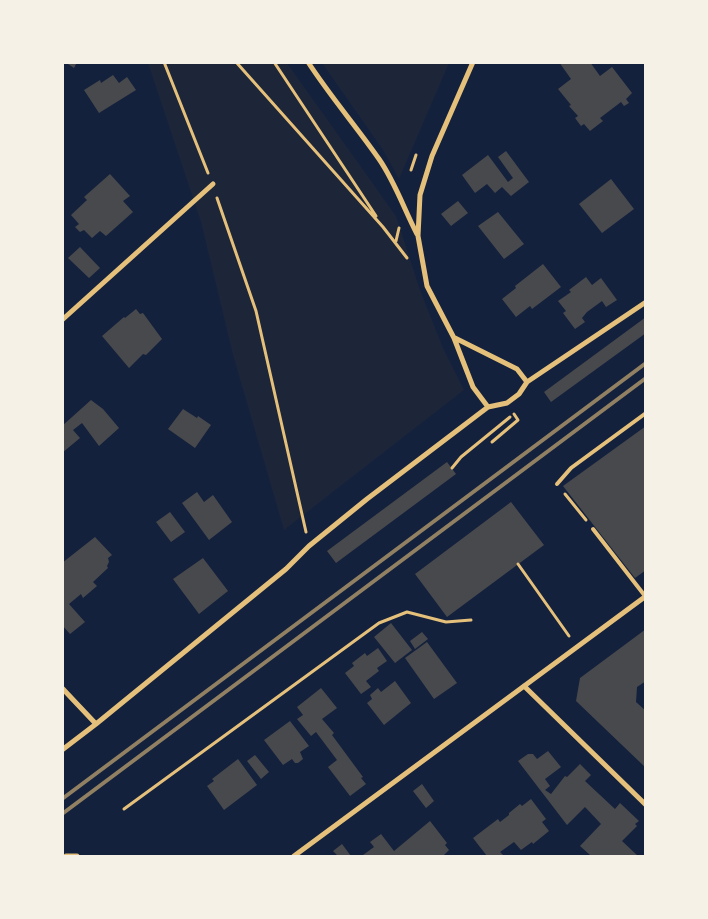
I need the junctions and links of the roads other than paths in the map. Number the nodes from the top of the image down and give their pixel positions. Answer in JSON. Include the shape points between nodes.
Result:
{"nodes":[{"id":1,"x":308,"y":62,"type":"edge"},
{"id":2,"x":474,"y":62,"type":"edge"},
{"id":3,"x":213,"y":184,"type":"road end"},
{"id":4,"x":418,"y":236,"type":"junction"},
{"id":5,"x":646,"y":302,"type":"edge"},
{"id":6,"x":62,"y":320,"type":"edge"},
{"id":7,"x":454,"y":338,"type":"junction"},
{"id":8,"x":527,"y":382,"type":"junction"},
{"id":9,"x":488,"y":407,"type":"junction"},
{"id":10,"x":646,"y":413,"type":"edge"},
{"id":11,"x":557,"y":484,"type":"road end"},
{"id":12,"x":593,"y":529,"type":"road end"},
{"id":13,"x":645,"y":596,"type":"edge"},
{"id":14,"x":524,"y":686,"type":"junction"},
{"id":15,"x":62,"y":688,"type":"edge"},
{"id":16,"x":96,"y":724,"type":"junction"},
{"id":17,"x":62,"y":750,"type":"edge"},
{"id":18,"x":646,"y":805,"type":"edge"},
{"id":19,"x":67,"y":856,"type":"edge"},
{"id":20,"x":77,"y":856,"type":"edge"},
{"id":21,"x":294,"y":856,"type":"edge"}],
"edges":[{"from":1,"to":4,"type":"street","via":[[379,159]]},
{"from":2,"to":4,"type":"street","via":[[432,156],[420,195]]},
{"from":3,"to":6,"type":"street"},
{"from":4,"to":7,"type":"street","via":[[427,286]]},
{"from":5,"to":8,"type":"street"},
{"from":7,"to":8,"type":"street","via":[[517,369]]},
{"from":7,"to":9,"type":"street","via":[[473,386]]},
{"from":8,"to":9,"type":"street","via":[[519,394],[507,402]]},
{"from":9,"to":16,"type":"street","via":[[367,499],[286,570]]},
{"from":10,"to":11,"type":"lane","via":[[571,468]]},
{"from":12,"to":13,"type":"lane"},
{"from":13,"to":14,"type":"street"},
{"from":14,"to":18,"type":"street"},
{"from":14,"to":21,"type":"street"},
{"from":15,"to":16,"type":"street"},
{"from":16,"to":17,"type":"street"},
{"from":19,"to":20,"type":"street"}]}
